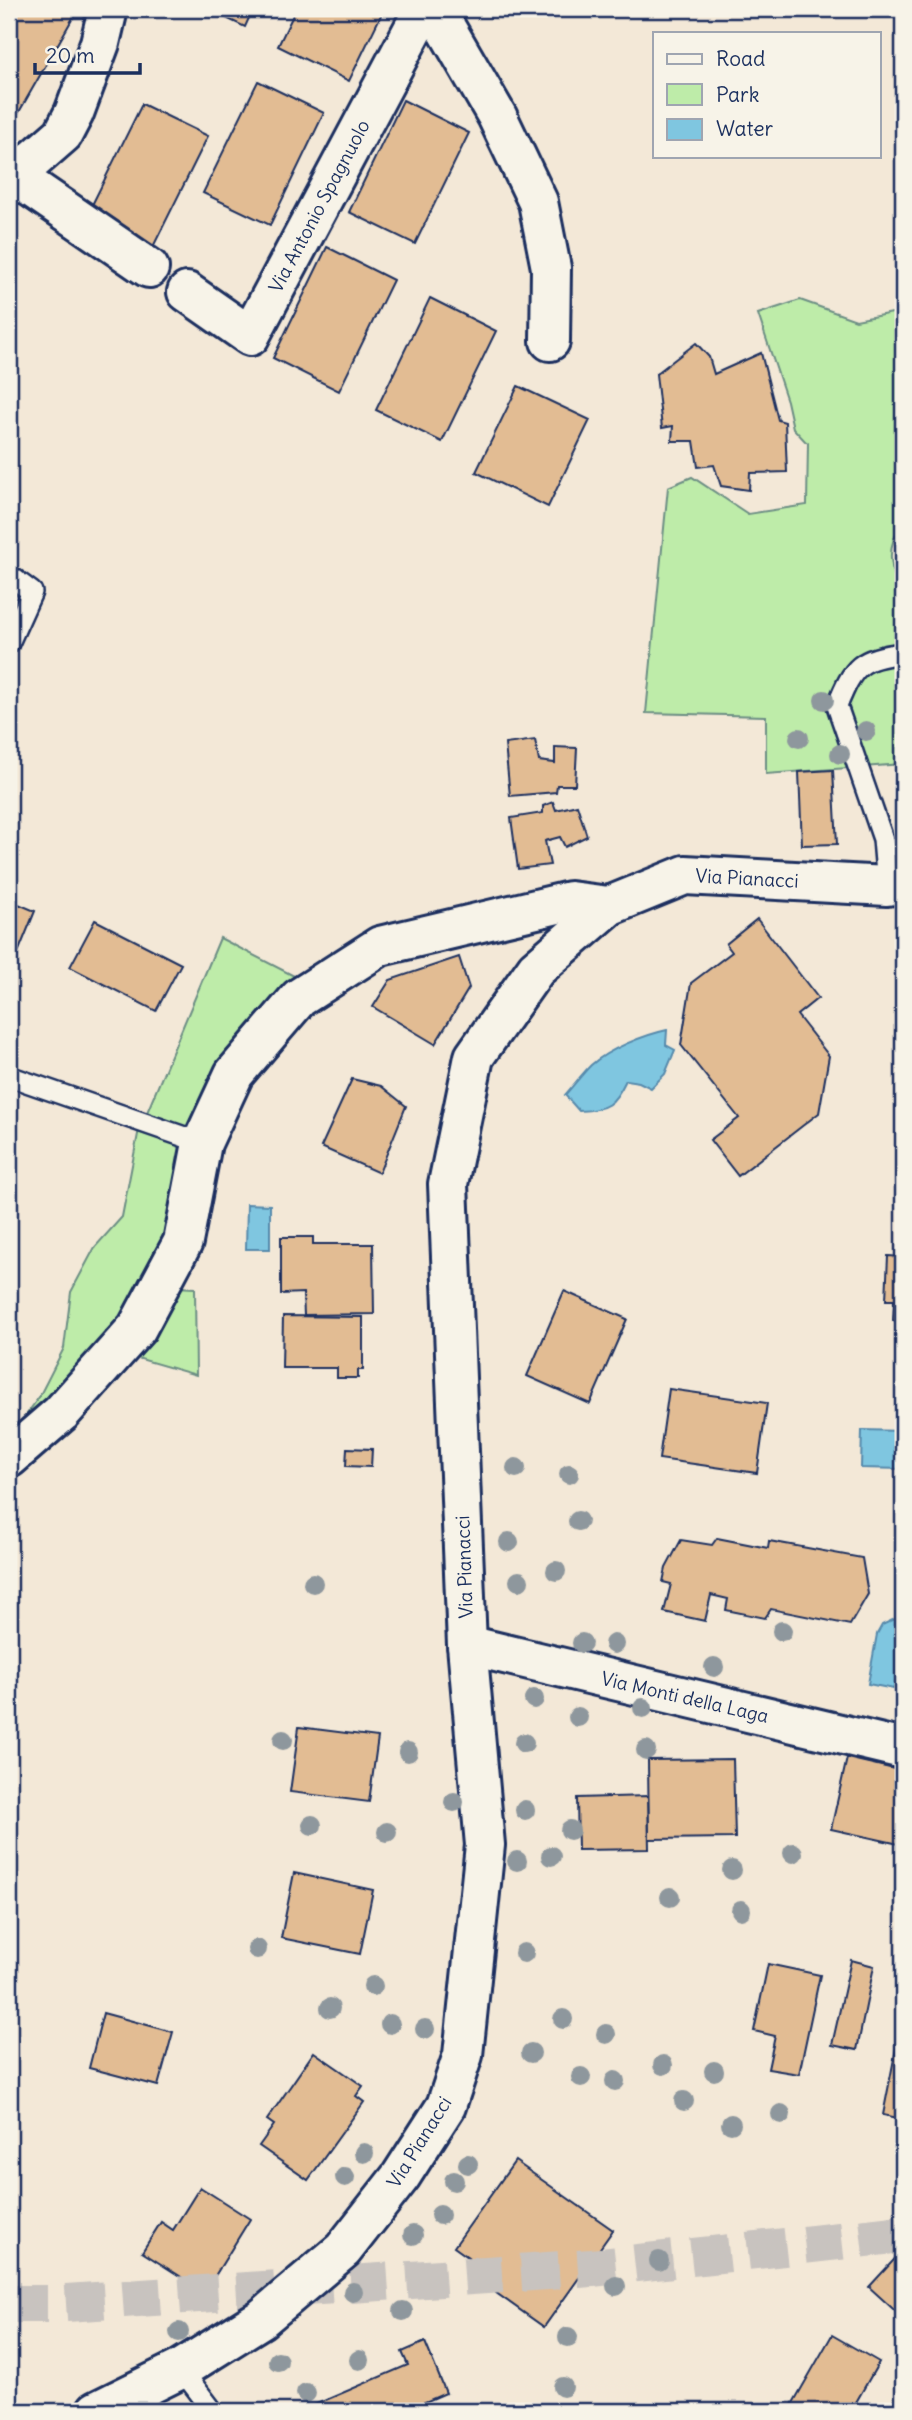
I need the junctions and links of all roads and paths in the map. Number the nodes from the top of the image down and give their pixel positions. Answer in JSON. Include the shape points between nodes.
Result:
{"nodes":[{"id":1,"x":108,"y":9,"type":"edge"},
{"id":2,"x":424,"y":9,"type":"edge"},
{"id":3,"x":435,"y":9,"type":"edge"},
{"id":4,"x":10,"y":173,"type":"edge"},
{"id":5,"x":149,"y":268,"type":"dead end"},
{"id":6,"x":187,"y":292,"type":"dead end"},
{"id":7,"x":550,"y":341,"type":"dead end"},
{"id":8,"x":9,"y":575,"type":"edge"},
{"id":9,"x":9,"y":643,"type":"edge"},
{"id":10,"x":903,"y":653,"type":"edge"},
{"id":11,"x":895,"y":885,"type":"edge"},
{"id":12,"x":609,"y":906,"type":"junction"},
{"id":13,"x":9,"y":1076,"type":"edge"},
{"id":14,"x":202,"y":1143,"type":"junction"},
{"id":15,"x":9,"y":1458,"type":"edge"},
{"id":16,"x":467,"y":1645,"type":"junction"},
{"id":17,"x":903,"y":1749,"type":"edge"},
{"id":18,"x":181,"y":2369,"type":"junction"},
{"id":19,"x":96,"y":2411,"type":"edge"},
{"id":20,"x":213,"y":2411,"type":"edge"}],
"edges":[{"from":1,"to":4,"type":"street","via":[[100,43],[63,134]]},
{"from":2,"to":6,"type":"street","name":"Via Antonio Spagnuolo","via":[[250,336]]},
{"from":3,"to":7,"type":"street","via":[[497,116],[538,202],[551,268]]},
{"from":4,"to":5,"type":"street"},
{"from":8,"to":9,"type":"lane","via":[[32,592]]},
{"from":10,"to":11,"type":"lane","via":[[867,660],[848,679],[837,706]]},
{"from":11,"to":12,"type":"street","name":"Via Pianacci","via":[[685,875]]},
{"from":12,"to":14,"type":"street","via":[[570,901],[380,946],[299,998],[234,1074]]},
{"from":12,"to":16,"type":"street","name":"Via Pianacci","via":[[536,969],[474,1057],[448,1184]]},
{"from":13,"to":14,"type":"lane"},
{"from":14,"to":15,"type":"street","via":[[183,1242],[138,1328],[61,1413]]},
{"from":16,"to":17,"type":"street","name":"Via Monti della Laga"},
{"from":16,"to":18,"type":"street","name":"Via Pianacci","via":[[485,1846],[463,2055],[446,2106],[401,2176],[343,2250],[261,2319]]},
{"from":18,"to":19,"type":"street","name":"Via Pianacci"},
{"from":18,"to":20,"type":"lane"}]}
